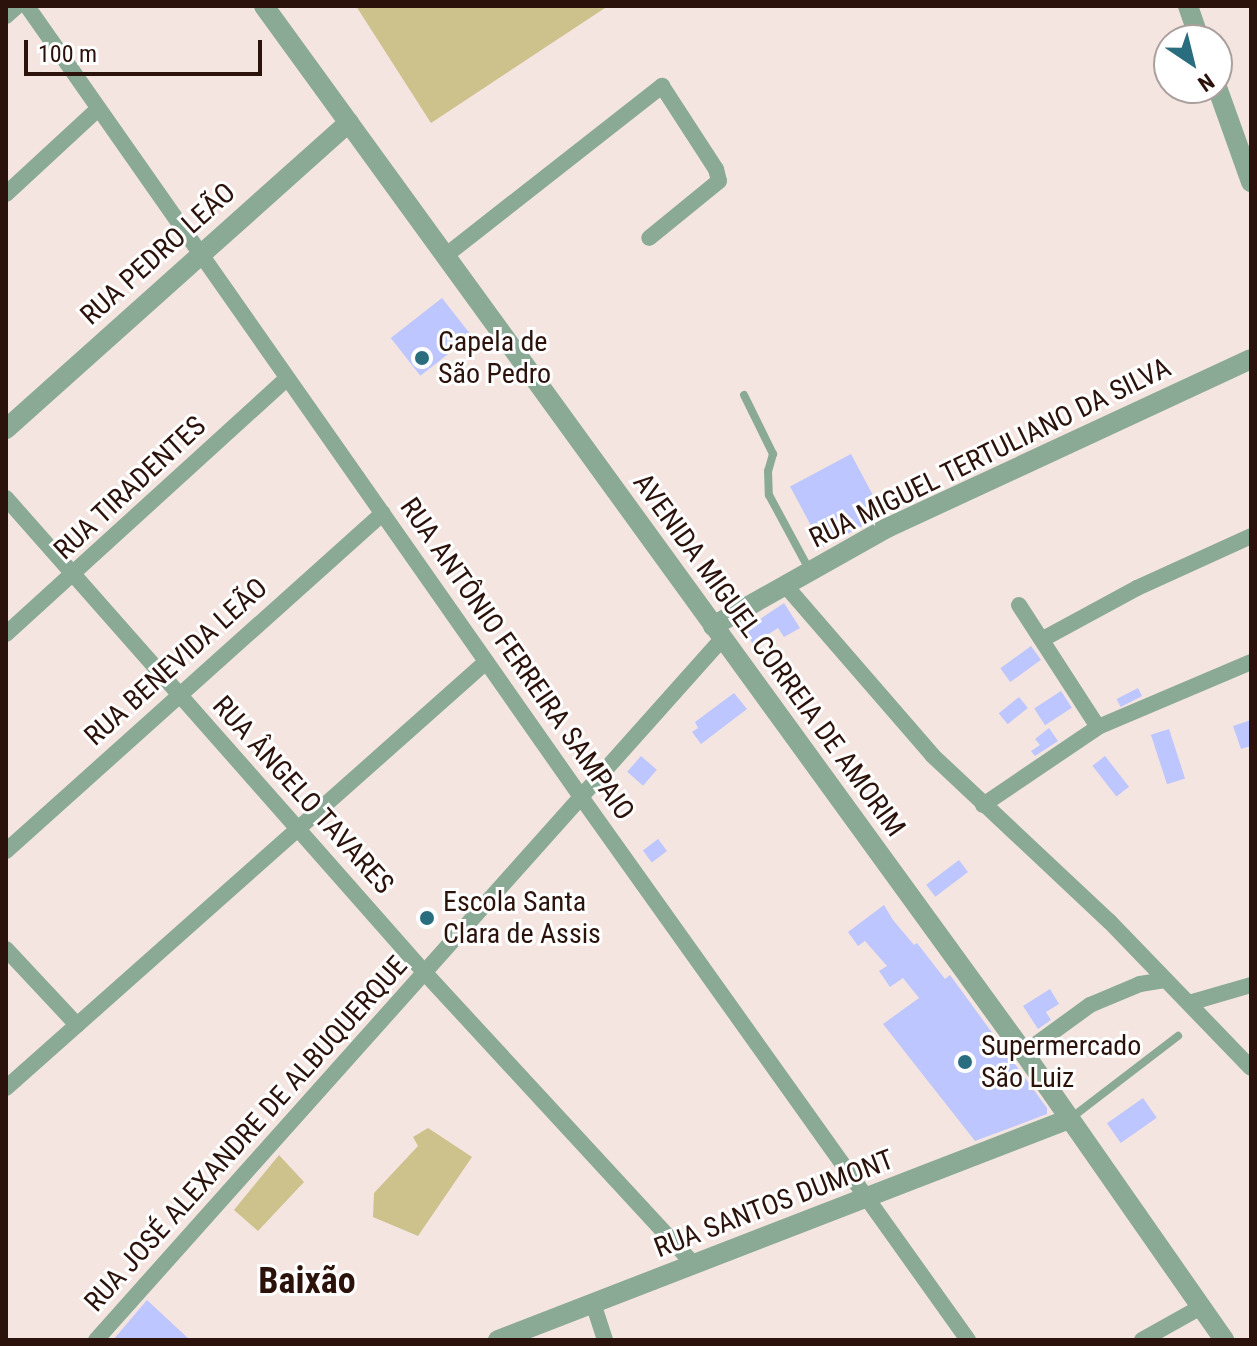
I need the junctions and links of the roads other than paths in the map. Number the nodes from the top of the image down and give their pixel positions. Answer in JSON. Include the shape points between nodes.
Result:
{"nodes":[{"id":1,"x":17,"y":6,"type":"edge"},
{"id":2,"x":27,"y":6,"type":"edge"},
{"id":3,"x":264,"y":6,"type":"edge"},
{"id":4,"x":6,"y":16,"type":"edge"},
{"id":5,"x":1223,"y":104,"type":"edge"},
{"id":6,"x":98,"y":109,"type":"junction"},
{"id":7,"x":349,"y":122,"type":"junction"},
{"id":8,"x":1251,"y":182,"type":"edge"},
{"id":9,"x":6,"y":194,"type":"edge"},
{"id":10,"x":649,"y":238,"type":"dead end"},
{"id":11,"x":200,"y":254,"type":"junction"},
{"id":12,"x":445,"y":256,"type":"junction"},
{"id":13,"x":1251,"y":359,"type":"edge"},
{"id":14,"x":287,"y":378,"type":"junction"},
{"id":15,"x":744,"y":395,"type":"dead end"},
{"id":16,"x":6,"y":429,"type":"edge"},
{"id":17,"x":6,"y":498,"type":"edge"},
{"id":18,"x":383,"y":513,"type":"junction"},
{"id":19,"x":1251,"y":536,"type":"edge"},
{"id":20,"x":810,"y":571,"type":"junction"},
{"id":21,"x":73,"y":576,"type":"junction"},
{"id":22,"x":785,"y":585,"type":"junction"},
{"id":23,"x":1019,"y":605,"type":"dead end"},
{"id":24,"x":718,"y":632,"type":"junction"},
{"id":25,"x":6,"y":634,"type":"edge"},
{"id":26,"x":1043,"y":639,"type":"junction"},
{"id":27,"x":486,"y":662,"type":"junction"},
{"id":28,"x":1251,"y":662,"type":"edge"},
{"id":29,"x":178,"y":694,"type":"junction"},
{"id":30,"x":1098,"y":727,"type":"junction"},
{"id":31,"x":581,"y":797,"type":"junction"},
{"id":32,"x":983,"y":805,"type":"junction"},
{"id":33,"x":299,"y":827,"type":"junction"},
{"id":34,"x":6,"y":851,"type":"edge"},
{"id":35,"x":6,"y":949,"type":"edge"},
{"id":36,"x":425,"y":973,"type":"junction"},
{"id":37,"x":1165,"y":980,"type":"junction"},
{"id":38,"x":1251,"y":985,"type":"edge"},
{"id":39,"x":1189,"y":1003,"type":"junction"},
{"id":40,"x":77,"y":1025,"type":"junction"},
{"id":41,"x":1178,"y":1036,"type":"dead end"},
{"id":42,"x":1024,"y":1053,"type":"junction"},
{"id":43,"x":1251,"y":1068,"type":"edge"},
{"id":44,"x":6,"y":1088,"type":"edge"},
{"id":45,"x":1069,"y":1119,"type":"junction"},
{"id":46,"x":867,"y":1200,"type":"junction"},
{"id":47,"x":694,"y":1265,"type":"junction"},
{"id":48,"x":593,"y":1303,"type":"junction"},
{"id":49,"x":1201,"y":1307,"type":"junction"},
{"id":50,"x":96,"y":1340,"type":"edge"},
{"id":51,"x":498,"y":1340,"type":"edge"},
{"id":52,"x":605,"y":1340,"type":"edge"},
{"id":53,"x":968,"y":1340,"type":"edge"},
{"id":54,"x":1142,"y":1340,"type":"edge"},
{"id":55,"x":1224,"y":1340,"type":"edge"}],
"edges":[{"from":1,"to":4,"type":"street"},
{"from":2,"to":6,"type":"street","name":"RUA ANTÔNIO FERREIRA SAMPAIO"},
{"from":3,"to":7,"type":"street","name":"AVENIDA MIGUEL CORREIA DE AMORIM"},
{"from":5,"to":8,"type":"street"},
{"from":6,"to":9,"type":"street"},
{"from":6,"to":11,"type":"street","name":"RUA ANTÔNIO FERREIRA SAMPAIO"},
{"from":7,"to":11,"type":"street","name":"RUA PEDRO LEÃO"},
{"from":7,"to":12,"type":"street","name":"AVENIDA MIGUEL CORREIA DE AMORIM"},
{"from":10,"to":12,"type":"street","via":[[719,181],[662,86]]},
{"from":11,"to":14,"type":"street","name":"RUA ANTÔNIO FERREIRA SAMPAIO"},
{"from":11,"to":16,"type":"street","name":"RUA PEDRO LEÃO"},
{"from":12,"to":24,"type":"street","name":"AVENIDA MIGUEL CORREIA DE AMORIM"},
{"from":13,"to":20,"type":"street","name":"RUA MIGUEL TERTULIANO DA SILVA","via":[[887,528]]},
{"from":14,"to":18,"type":"street","name":"RUA ANTÔNIO FERREIRA SAMPAIO"},
{"from":14,"to":21,"type":"street","name":"RUA TIRADENTES"},
{"from":15,"to":20,"type":"lane","via":[[773,454],[769,495]]},
{"from":17,"to":21,"type":"street","name":"RUA ÂNGELO TAVARES"},
{"from":18,"to":27,"type":"street","name":"RUA ANTÔNIO FERREIRA SAMPAIO"},
{"from":18,"to":29,"type":"street","name":"RUA BENEVIDA LEÃO"},
{"from":19,"to":26,"type":"street"},
{"from":20,"to":22,"type":"street","name":"RUA MIGUEL TERTULIANO DA SILVA"},
{"from":21,"to":25,"type":"street","name":"RUA TIRADENTES"},
{"from":21,"to":29,"type":"street","name":"RUA ÂNGELO TAVARES"},
{"from":22,"to":24,"type":"street","name":"RUA MIGUEL TERTULIANO DA SILVA"},
{"from":22,"to":32,"type":"street","via":[[932,755]]},
{"from":23,"to":26,"type":"street"},
{"from":24,"to":31,"type":"street","name":"RUA JOSÉ ALEXANDRE DE ALBUQUERQUE"},
{"from":24,"to":42,"type":"street","name":"AVENIDA MIGUEL CORREIA DE AMORIM"},
{"from":26,"to":30,"type":"street"},
{"from":27,"to":31,"type":"street","name":"RUA ANTÔNIO FERREIRA SAMPAIO"},
{"from":27,"to":33,"type":"street"},
{"from":28,"to":30,"type":"street"},
{"from":29,"to":33,"type":"street","name":"RUA ÂNGELO TAVARES"},
{"from":29,"to":34,"type":"street","name":"RUA BENEVIDA LEÃO"},
{"from":30,"to":32,"type":"street"},
{"from":31,"to":36,"type":"street","name":"RUA JOSÉ ALEXANDRE DE ALBUQUERQUE"},
{"from":31,"to":46,"type":"street","name":"RUA ANTÔNIO FERREIRA SAMPAIO"},
{"from":32,"to":37,"type":"street"},
{"from":33,"to":36,"type":"street","name":"RUA ÂNGELO TAVARES"},
{"from":33,"to":40,"type":"street"},
{"from":35,"to":40,"type":"street"},
{"from":36,"to":47,"type":"street","name":"RUA ÂNGELO TAVARES"},
{"from":36,"to":50,"type":"street","name":"RUA JOSÉ ALEXANDRE DE ALBUQUERQUE"},
{"from":37,"to":39,"type":"street"},
{"from":37,"to":42,"type":"street","via":[[1140,984],[1090,1005]]},
{"from":38,"to":39,"type":"street"},
{"from":39,"to":43,"type":"street"},
{"from":40,"to":44,"type":"street"},
{"from":41,"to":45,"type":"lane"},
{"from":42,"to":45,"type":"street","name":"AVENIDA MIGUEL CORREIA DE AMORIM"},
{"from":45,"to":46,"type":"street","name":"RUA SANTOS DUMONT"},
{"from":45,"to":49,"type":"street","name":"AVENIDA MIGUEL CORREIA DE AMORIM"},
{"from":46,"to":47,"type":"street","name":"RUA SANTOS DUMONT"},
{"from":46,"to":53,"type":"street","name":"RUA ANTÔNIO FERREIRA SAMPAIO"},
{"from":47,"to":48,"type":"street","name":"RUA SANTOS DUMONT"},
{"from":48,"to":51,"type":"street","name":"RUA SANTOS DUMONT"},
{"from":48,"to":52,"type":"street"},
{"from":49,"to":54,"type":"street"},
{"from":49,"to":55,"type":"street","name":"AVENIDA MIGUEL CORREIA DE AMORIM"}]}
